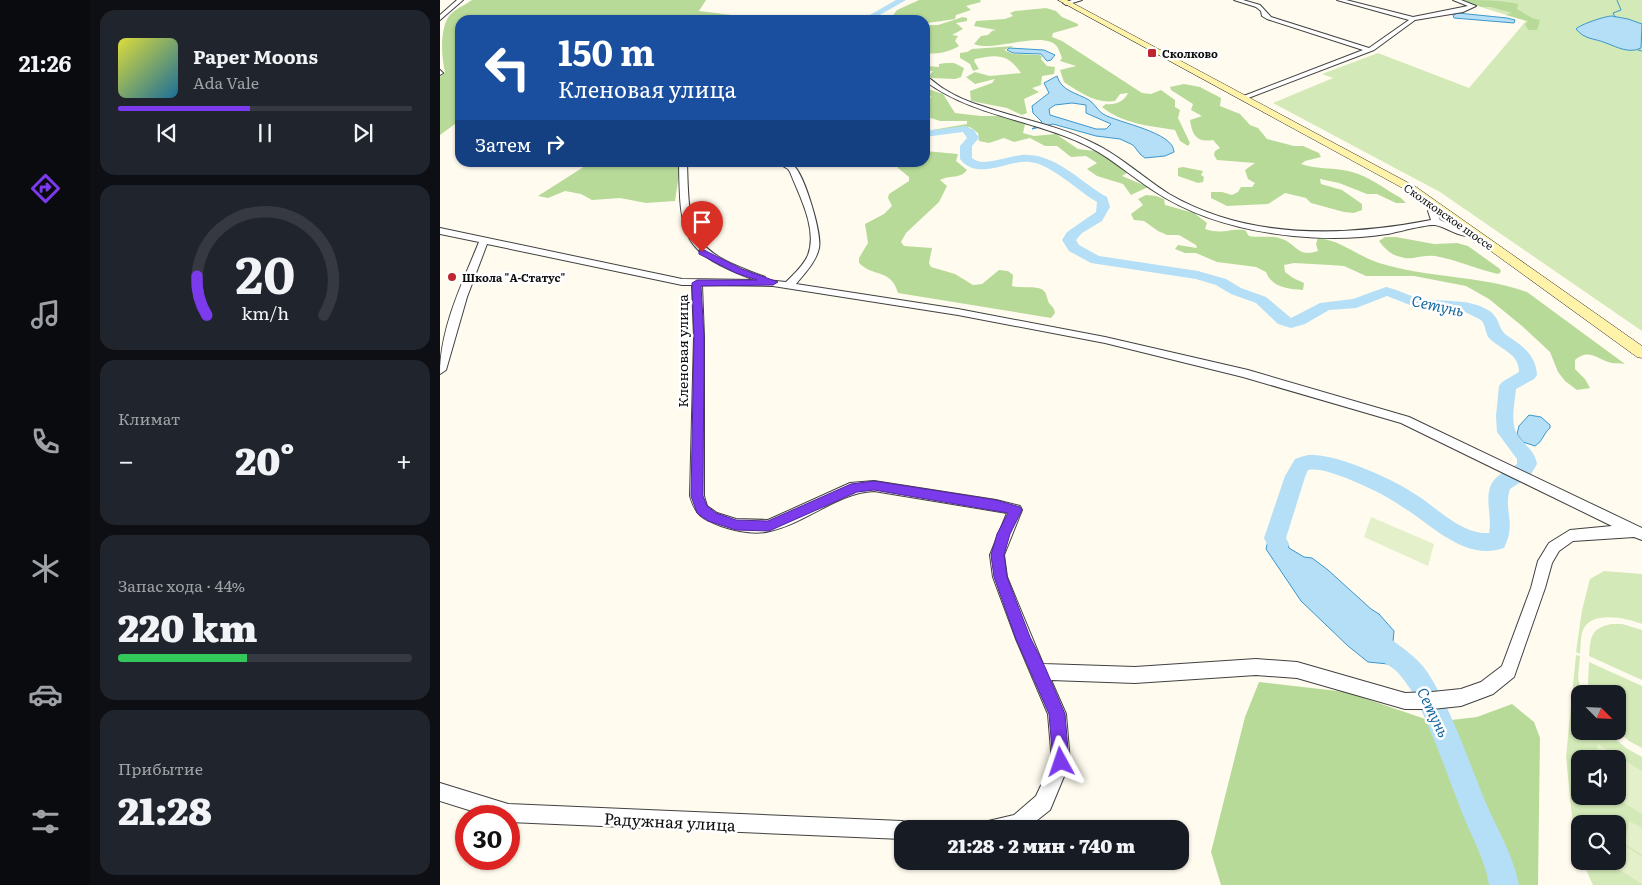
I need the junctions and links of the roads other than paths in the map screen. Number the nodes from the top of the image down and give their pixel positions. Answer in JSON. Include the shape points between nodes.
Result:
{"nodes":[{"id":1,"x":460,"y":0,"type":"edge"},
{"id":2,"x":1079,"y":0,"type":"edge"},
{"id":3,"x":1238,"y":0,"type":"edge"},
{"id":4,"x":1340,"y":0,"type":"edge"},
{"id":5,"x":1456,"y":0,"type":"edge"},
{"id":6,"x":1064,"y":2,"type":"edge"},
{"id":7,"x":440,"y":18,"type":"edge"},
{"id":8,"x":1413,"y":19,"type":"junction"},
{"id":9,"x":1368,"y":50,"type":"junction"},
{"id":10,"x":930,"y":81,"type":"edge"},
{"id":11,"x":1243,"y":98,"type":"junction"},
{"id":12,"x":683,"y":167,"type":"edge"},
{"id":13,"x":791,"y":167,"type":"edge"},
{"id":14,"x":1435,"y":205,"type":"junction"},
{"id":15,"x":1436,"y":222,"type":"junction"},
{"id":16,"x":440,"y":231,"type":"edge"},
{"id":17,"x":1473,"y":232,"type":"junction"},
{"id":18,"x":484,"y":240,"type":"junction"},
{"id":19,"x":773,"y":282,"type":"junction"},
{"id":20,"x":697,"y":283,"type":"junction"},
{"id":21,"x":790,"y":285,"type":"junction"},
{"id":22,"x":1642,"y":353,"type":"edge"},
{"id":23,"x":440,"y":370,"type":"edge"},
{"id":24,"x":1639,"y":532,"type":"edge"},
{"id":25,"x":1040,"y":672,"type":"junction"},
{"id":26,"x":440,"y":792,"type":"edge"},
{"id":27,"x":1022,"y":820,"type":"edge"},
{"id":28,"x":894,"y":830,"type":"edge"}],
"edges":[{"from":1,"to":7,"type":"street"},
{"from":2,"to":6,"type":"street"},
{"from":3,"to":9,"type":"street","via":[[1258,6],[1270,18]]},
{"from":4,"to":8,"type":"street"},
{"from":5,"to":8,"type":"street","via":[[1473,6]]},
{"from":6,"to":11,"type":"street","name":"Сколковское шоссе"},
{"from":8,"to":9,"type":"street"},
{"from":9,"to":11,"type":"street"},
{"from":10,"to":15,"type":"street","via":[[974,105],[1096,146],[1179,202],[1237,223],[1323,235],[1374,233]]},
{"from":11,"to":14,"type":"street","name":"Сколковское шоссе","via":[[1388,175]]},
{"from":12,"to":19,"type":"street","via":[[685,220],[693,241],[702,252],[715,259]]},
{"from":13,"to":21,"type":"street","via":[[816,243],[806,266]]},
{"from":14,"to":15,"type":"street","via":[[1432,211]]},
{"from":14,"to":17,"type":"street","name":"Сколковское шоссе"},
{"from":15,"to":17,"type":"street","via":[[1456,231]]},
{"from":16,"to":18,"type":"street"},
{"from":17,"to":22,"type":"street","name":"Сколковское шоссе"},
{"from":18,"to":20,"type":"street"},
{"from":18,"to":23,"type":"street","via":[[462,297]]},
{"from":19,"to":20,"type":"street"},
{"from":19,"to":21,"type":"street"},
{"from":20,"to":25,"type":"street","name":"Кленовая улица","via":[[697,496],[702,509],[712,517],[736,525],[769,526],[855,488],[874,486],[1016,510],[998,555],[1000,577]]},
{"from":21,"to":24,"type":"street","via":[[1100,339],[1244,373],[1405,420]]},
{"from":24,"to":25,"type":"street","via":[[1570,536],[1554,547],[1545,561],[1508,671],[1499,682],[1468,696],[1405,701],[1298,670],[1256,666],[1135,675]]},
{"from":25,"to":27,"type":"street","via":[[1057,714],[1061,762],[1043,803]]},
{"from":26,"to":28,"type":"street","name":"Радужная улица","via":[[508,813]]}]}
